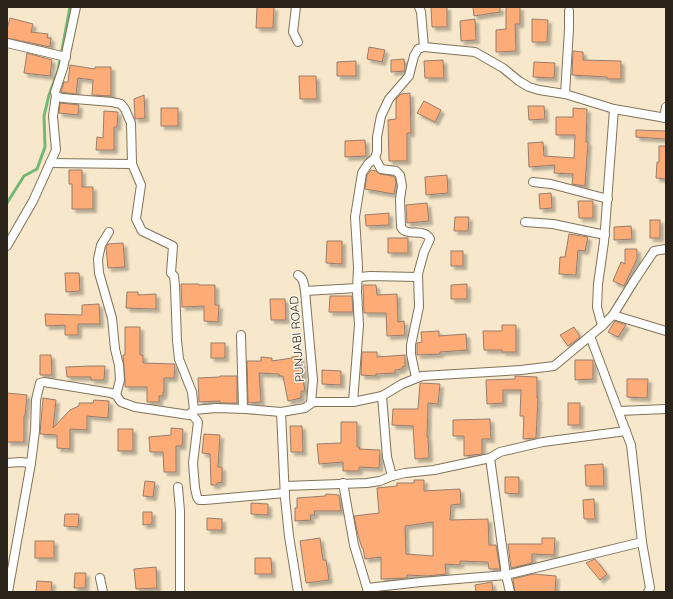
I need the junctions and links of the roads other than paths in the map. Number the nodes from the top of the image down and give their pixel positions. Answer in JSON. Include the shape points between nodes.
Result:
{"nodes":[{"id":1,"x":76,"y":7,"type":"edge"},
{"id":2,"x":296,"y":7,"type":"edge"},
{"id":3,"x":419,"y":7,"type":"edge"},
{"id":4,"x":569,"y":11,"type":"dead end"},
{"id":5,"x":298,"y":42,"type":"dead end"},
{"id":6,"x":7,"y":43,"type":"edge"},
{"id":7,"x":424,"y":47,"type":"junction"},
{"id":8,"x":62,"y":56,"type":"junction"},
{"id":9,"x":565,"y":94,"type":"junction"},
{"id":10,"x":56,"y":96,"type":"junction"},
{"id":11,"x":666,"y":107,"type":"edge"},
{"id":12,"x":614,"y":109,"type":"junction"},
{"id":13,"x":665,"y":118,"type":"edge"},
{"id":14,"x":374,"y":158,"type":"junction"},
{"id":15,"x":50,"y":163,"type":"junction"},
{"id":16,"x":132,"y":164,"type":"junction"},
{"id":17,"x":533,"y":182,"type":"dead end"},
{"id":18,"x":608,"y":199,"type":"junction"},
{"id":19,"x":525,"y":222,"type":"dead end"},
{"id":20,"x":109,"y":232,"type":"dead end"},
{"id":21,"x":605,"y":235,"type":"junction"},
{"id":22,"x":7,"y":246,"type":"edge"},
{"id":23,"x":666,"y":249,"type":"edge"},
{"id":24,"x":298,"y":275,"type":"dead end"},
{"id":25,"x":418,"y":277,"type":"junction"},
{"id":26,"x":358,"y":283,"type":"junction"},
{"id":27,"x":306,"y":291,"type":"junction"},
{"id":28,"x":613,"y":314,"type":"junction"},
{"id":29,"x":602,"y":326,"type":"junction"},
{"id":30,"x":666,"y":331,"type":"edge"},
{"id":31,"x":241,"y":335,"type":"dead end"},
{"id":32,"x":590,"y":336,"type":"junction"},
{"id":33,"x":416,"y":378,"type":"junction"},
{"id":34,"x":116,"y":395,"type":"junction"},
{"id":35,"x":382,"y":396,"type":"junction"},
{"id":36,"x":354,"y":402,"type":"junction"},
{"id":37,"x":311,"y":403,"type":"junction"},
{"id":38,"x":243,"y":408,"type":"junction"},
{"id":39,"x":666,"y":409,"type":"edge"},
{"id":40,"x":619,"y":411,"type":"junction"},
{"id":41,"x":192,"y":412,"type":"junction"},
{"id":42,"x":281,"y":412,"type":"junction"},
{"id":43,"x":626,"y":431,"type":"junction"},
{"id":44,"x":490,"y":458,"type":"junction"},
{"id":45,"x":7,"y":463,"type":"edge"},
{"id":46,"x":30,"y":463,"type":"junction"},
{"id":47,"x":392,"y":476,"type":"junction"},
{"id":48,"x":343,"y":484,"type":"junction"},
{"id":49,"x":178,"y":488,"type":"dead end"},
{"id":50,"x":285,"y":489,"type":"junction"},
{"id":51,"x":642,"y":542,"type":"junction"},
{"id":52,"x":506,"y":575,"type":"junction"},
{"id":53,"x":100,"y":578,"type":"dead end"},
{"id":54,"x":368,"y":590,"type":"edge"},
{"id":55,"x":8,"y":592,"type":"edge"},
{"id":56,"x":103,"y":592,"type":"edge"},
{"id":57,"x":180,"y":592,"type":"edge"},
{"id":58,"x":298,"y":592,"type":"edge"},
{"id":59,"x":510,"y":592,"type":"edge"},
{"id":60,"x":648,"y":592,"type":"edge"}],
"edges":[{"from":1,"to":8,"type":"street"},
{"from":2,"to":5,"type":"street","via":[[293,32]]},
{"from":3,"to":7,"type":"street"},
{"from":4,"to":9,"type":"street"},
{"from":6,"to":8,"type":"street"},
{"from":7,"to":9,"type":"street","via":[[475,52],[529,87]]},
{"from":7,"to":14,"type":"street","via":[[414,56],[409,76],[389,99],[381,116],[377,137],[378,152]]},
{"from":8,"to":10,"type":"street"},
{"from":9,"to":12,"type":"street"},
{"from":10,"to":15,"type":"street","via":[[53,116],[56,150]]},
{"from":10,"to":16,"type":"street","via":[[121,104],[131,123]]},
{"from":11,"to":13,"type":"street"},
{"from":12,"to":13,"type":"street"},
{"from":12,"to":18,"type":"street"},
{"from":14,"to":25,"type":"street","via":[[381,169],[396,171],[400,175],[402,230],[424,234],[430,239],[421,260]]},
{"from":14,"to":26,"type":"street","via":[[362,173],[355,217]]},
{"from":15,"to":16,"type":"street"},
{"from":15,"to":22,"type":"street","via":[[33,201]]},
{"from":16,"to":41,"type":"street","via":[[141,185],[136,219],[142,231],[173,246],[171,273],[175,286],[179,359],[192,392]]},
{"from":17,"to":18,"type":"street"},
{"from":18,"to":21,"type":"street"},
{"from":19,"to":21,"type":"street","via":[[553,224]]},
{"from":20,"to":34,"type":"street","via":[[101,245],[98,259],[99,273],[112,318],[119,365],[120,380]]},
{"from":21,"to":29,"type":"street","via":[[597,307]]},
{"from":23,"to":28,"type":"street","via":[[654,251]]},
{"from":24,"to":27,"type":"street","name":"PUNJABI ROAD","via":[[302,277]]},
{"from":25,"to":26,"type":"street","via":[[360,277]]},
{"from":25,"to":33,"type":"street","via":[[419,307],[411,345]]},
{"from":26,"to":27,"type":"street"},
{"from":26,"to":36,"type":"street","via":[[359,325]]},
{"from":27,"to":37,"type":"street","name":"PUNJABI ROAD","via":[[312,371]]},
{"from":28,"to":29,"type":"street"},
{"from":28,"to":30,"type":"street"},
{"from":29,"to":32,"type":"street"},
{"from":31,"to":38,"type":"street"},
{"from":32,"to":33,"type":"street","via":[[554,366]]},
{"from":32,"to":40,"type":"street"},
{"from":33,"to":35,"type":"street"},
{"from":34,"to":41,"type":"street","via":[[121,402],[135,407],[189,415]]},
{"from":34,"to":46,"type":"street","via":[[98,390],[40,383]]},
{"from":35,"to":36,"type":"street"},
{"from":35,"to":47,"type":"street","via":[[387,457]]},
{"from":36,"to":37,"type":"street"},
{"from":37,"to":42,"type":"street","via":[[305,408]]},
{"from":38,"to":41,"type":"street","via":[[216,408]]},
{"from":38,"to":42,"type":"street"},
{"from":39,"to":40,"type":"street"},
{"from":40,"to":43,"type":"street"},
{"from":41,"to":50,"type":"street","via":[[198,422],[194,473],[199,500]]},
{"from":42,"to":50,"type":"street"},
{"from":43,"to":44,"type":"street","via":[[543,442],[500,452]]},
{"from":43,"to":51,"type":"street","via":[[631,444]]},
{"from":44,"to":47,"type":"street"},
{"from":44,"to":52,"type":"street"},
{"from":45,"to":46,"type":"street"},
{"from":46,"to":55,"type":"street"},
{"from":47,"to":48,"type":"street","via":[[380,481]]},
{"from":48,"to":50,"type":"street"},
{"from":48,"to":54,"type":"street","via":[[354,545]]},
{"from":49,"to":57,"type":"street"},
{"from":50,"to":58,"type":"street"},
{"from":51,"to":52,"type":"street"},
{"from":51,"to":60,"type":"street","via":[[650,588]]},
{"from":52,"to":54,"type":"street","via":[[421,582]]},
{"from":52,"to":59,"type":"street"},
{"from":53,"to":56,"type":"street"}]}
